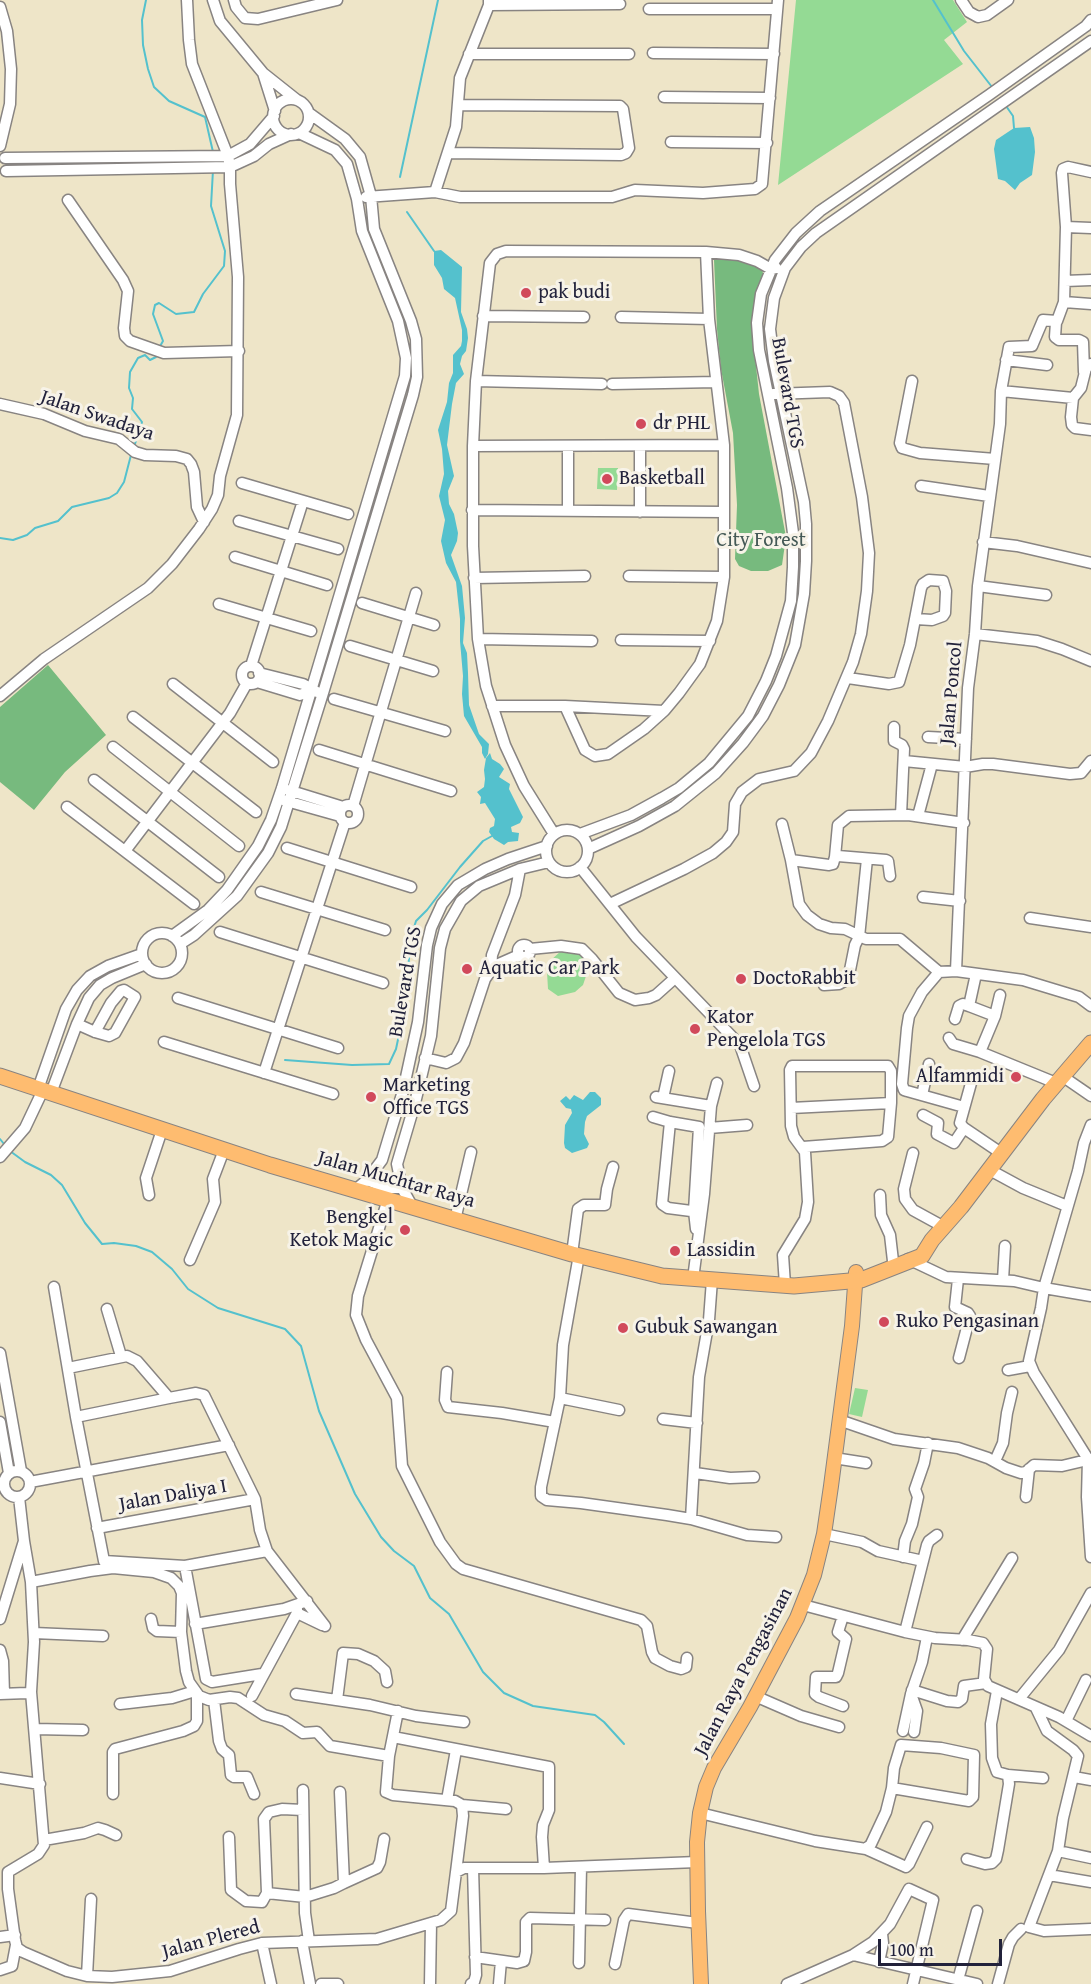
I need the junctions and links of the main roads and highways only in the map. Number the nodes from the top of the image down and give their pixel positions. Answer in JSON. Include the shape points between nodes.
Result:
{"nodes":[{"id":1,"x":1091,"y":1043,"type":"edge"},
{"id":2,"x":0,"y":1076,"type":"edge"},
{"id":3,"x":856,"y":1277,"type":"junction"},
{"id":4,"x":701,"y":1984,"type":"edge"}],
"edges":[{"from":1,"to":3,"type":"highway","name":"Jalan Muchtar Raya","via":[[922,1256]]},
{"from":2,"to":3,"type":"highway","name":"Jalan Muchtar Raya","via":[[355,1190],[648,1273],[787,1285]]},
{"from":3,"to":4,"type":"main road","name":"Jalan Raya Pengasinan","via":[[824,1533],[814,1575],[803,1605],[714,1768],[700,1813],[697,1862]]}]}
